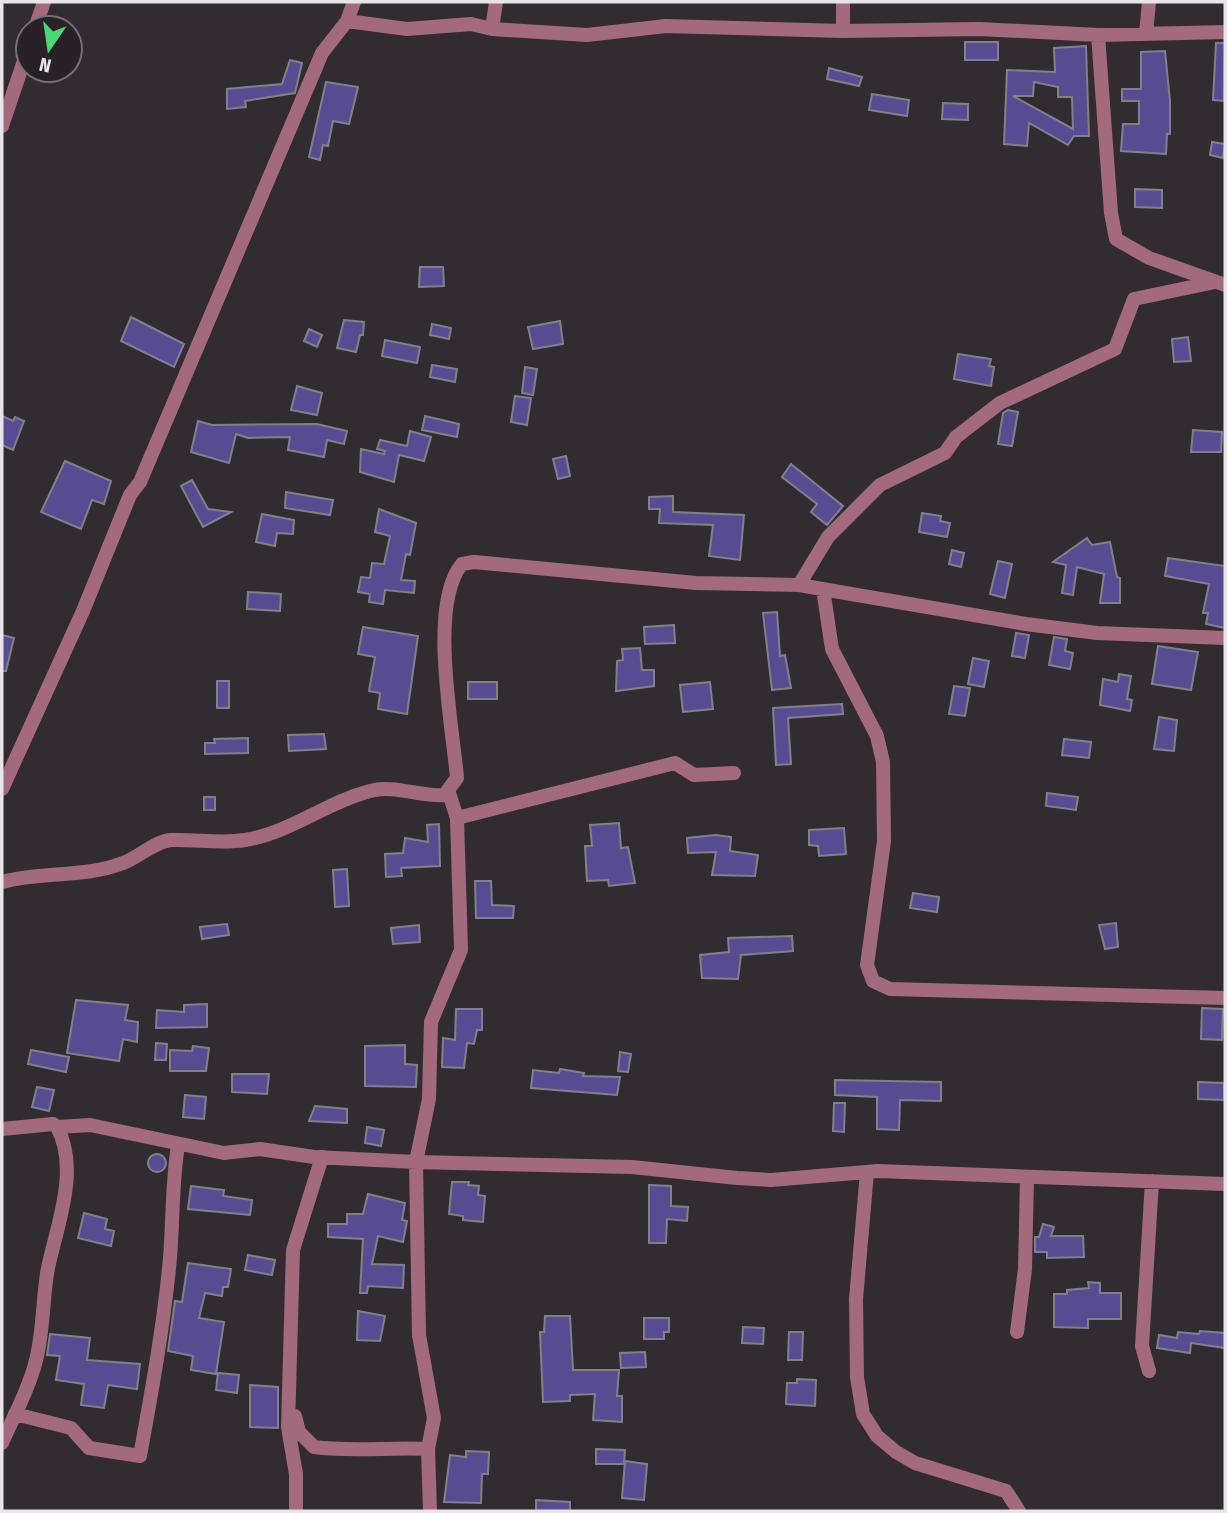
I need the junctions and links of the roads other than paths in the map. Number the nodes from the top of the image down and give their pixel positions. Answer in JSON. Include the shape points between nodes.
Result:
{"nodes":[{"id":1,"x":354,"y":2,"type":"edge"},
{"id":2,"x":496,"y":2,"type":"edge"},
{"id":3,"x":843,"y":2,"type":"edge"},
{"id":4,"x":1149,"y":2,"type":"edge"},
{"id":5,"x":347,"y":21,"type":"junction"},
{"id":6,"x":492,"y":29,"type":"junction"},
{"id":7,"x":844,"y":31,"type":"junction"},
{"id":8,"x":1225,"y":32,"type":"edge"},
{"id":9,"x":1146,"y":34,"type":"junction"},
{"id":10,"x":1098,"y":36,"type":"junction"},
{"id":11,"x":16,"y":84,"type":"edge"},
{"id":12,"x":2,"y":126,"type":"edge"},
{"id":13,"x":1220,"y":284,"type":"edge"},
{"id":14,"x":799,"y":585,"type":"junction"},
{"id":15,"x":823,"y":589,"type":"junction"},
{"id":16,"x":1225,"y":638,"type":"edge"},
{"id":17,"x":734,"y":773,"type":"dead end"},
{"id":18,"x":2,"y":789,"type":"edge"},
{"id":19,"x":448,"y":790,"type":"junction"},
{"id":20,"x":457,"y":818,"type":"junction"},
{"id":21,"x":2,"y":882,"type":"edge"},
{"id":22,"x":1225,"y":998,"type":"edge"},
{"id":23,"x":57,"y":1127,"type":"junction"},
{"id":24,"x":2,"y":1129,"type":"edge"},
{"id":25,"x":178,"y":1145,"type":"junction"},
{"id":26,"x":322,"y":1157,"type":"junction"},
{"id":27,"x":416,"y":1162,"type":"junction"},
{"id":28,"x":867,"y":1172,"type":"junction"},
{"id":29,"x":1027,"y":1178,"type":"junction"},
{"id":30,"x":1153,"y":1181,"type":"junction"},
{"id":31,"x":1225,"y":1184,"type":"edge"},
{"id":32,"x":1017,"y":1332,"type":"dead end"},
{"id":33,"x":1149,"y":1371,"type":"dead end"},
{"id":34,"x":288,"y":1391,"type":"junction"},
{"id":35,"x":15,"y":1414,"type":"junction"},
{"id":36,"x":2,"y":1443,"type":"edge"},
{"id":37,"x":428,"y":1449,"type":"junction"},
{"id":38,"x":296,"y":1511,"type":"edge"},
{"id":39,"x":430,"y":1511,"type":"edge"},
{"id":40,"x":1019,"y":1511,"type":"edge"}],
"edges":[{"from":1,"to":5,"type":"street"},
{"from":2,"to":6,"type":"street"},
{"from":3,"to":7,"type":"street"},
{"from":4,"to":9,"type":"street"},
{"from":5,"to":6,"type":"street","via":[[407,29],[471,24]]},
{"from":5,"to":18,"type":"street","via":[[322,53],[140,482],[130,495]]},
{"from":6,"to":7,"type":"street","via":[[587,35],[666,26]]},
{"from":7,"to":10,"type":"street","via":[[979,29]]},
{"from":8,"to":9,"type":"street"},
{"from":9,"to":10,"type":"street"},
{"from":10,"to":13,"type":"street","via":[[1116,239],[1149,258]]},
{"from":11,"to":12,"type":"street"},
{"from":13,"to":14,"type":"street","via":[[1133,299],[1115,349],[1000,402],[956,437],[945,453],[880,485],[828,537]]},
{"from":14,"to":15,"type":"street"},
{"from":14,"to":19,"type":"street","via":[[696,583],[462,564],[451,583],[445,630],[444,679],[457,778]]},
{"from":15,"to":16,"type":"street","via":[[1097,633]]},
{"from":15,"to":22,"type":"street","via":[[832,649],[864,707],[883,762],[884,841],[867,965],[873,981],[890,989]]},
{"from":17,"to":20,"type":"street","via":[[694,775],[675,763]]},
{"from":19,"to":20,"type":"street"},
{"from":19,"to":21,"type":"street","via":[[449,795],[429,797],[371,790],[294,825],[247,840],[168,840],[123,863],[94,871],[22,876]]},
{"from":20,"to":27,"type":"street","via":[[461,950],[431,1022],[429,1099]]},
{"from":23,"to":24,"type":"street"},
{"from":23,"to":25,"type":"street","via":[[90,1125]]},
{"from":23,"to":35,"type":"street","via":[[65,1142],[66,1182],[35,1366]]},
{"from":25,"to":26,"type":"street","via":[[224,1153],[260,1149]]},
{"from":25,"to":35,"type":"street","via":[[161,1334],[140,1456],[89,1448],[71,1428]]},
{"from":26,"to":27,"type":"street"},
{"from":26,"to":34,"type":"street","via":[[293,1250]]},
{"from":27,"to":28,"type":"street","via":[[632,1167],[771,1180]]},
{"from":27,"to":37,"type":"street","via":[[419,1335],[434,1418]]},
{"from":28,"to":29,"type":"street"},
{"from":28,"to":40,"type":"street","via":[[856,1299],[857,1377],[863,1414],[877,1436],[896,1452],[915,1463],[1006,1491]]},
{"from":29,"to":30,"type":"street"},
{"from":29,"to":32,"type":"street","via":[[1025,1269]]},
{"from":30,"to":31,"type":"street"},
{"from":30,"to":33,"type":"street","via":[[1142,1346]]},
{"from":34,"to":37,"type":"street","via":[[299,1432],[314,1447]]},
{"from":34,"to":38,"type":"street"},
{"from":35,"to":36,"type":"street"},
{"from":37,"to":39,"type":"street"}]}
